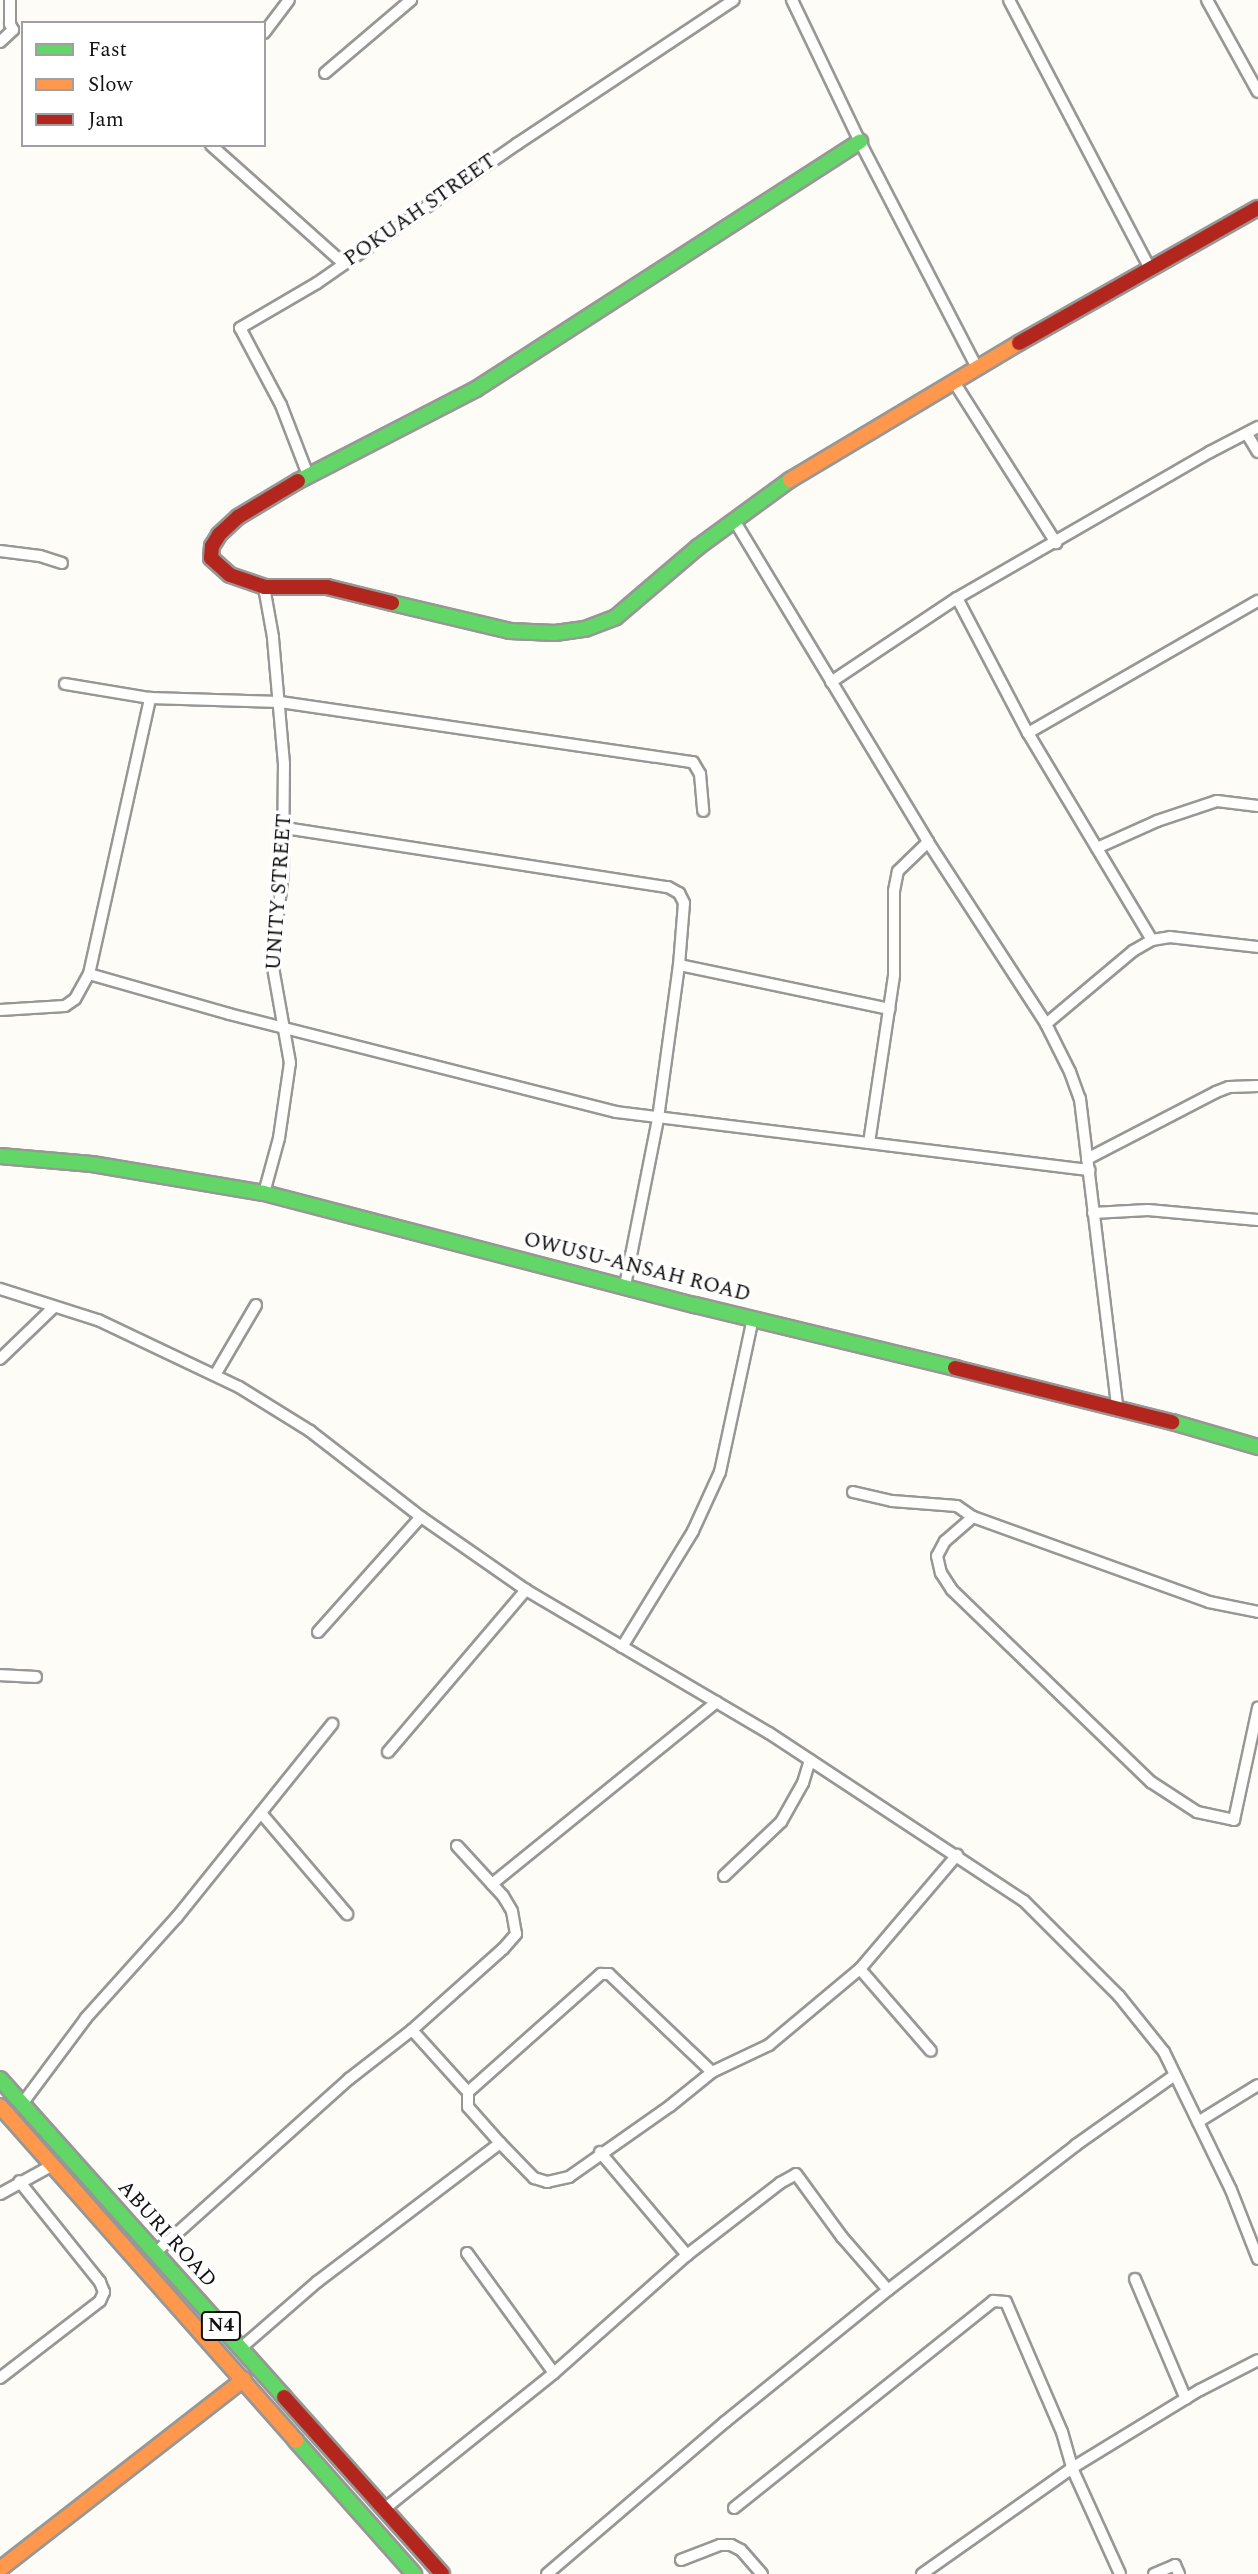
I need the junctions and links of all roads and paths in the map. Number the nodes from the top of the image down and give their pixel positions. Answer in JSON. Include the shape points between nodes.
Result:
{"nodes":[{"id":1,"x":10,"y":0,"type":"edge"},
{"id":2,"x":289,"y":0,"type":"edge"},
{"id":3,"x":411,"y":0,"type":"edge"},
{"id":4,"x":734,"y":0,"type":"edge"},
{"id":5,"x":792,"y":0,"type":"edge"},
{"id":6,"x":1009,"y":0,"type":"edge"},
{"id":7,"x":1207,"y":0,"type":"edge"},
{"id":8,"x":266,"y":30,"type":"edge"},
{"id":9,"x":18,"y":33,"type":"edge"},
{"id":10,"x":0,"y":42,"type":"edge"},
{"id":11,"x":325,"y":73,"type":"dead end"},
{"id":12,"x":1258,"y":92,"type":"edge"},
{"id":13,"x":860,"y":142,"type":"junction"},
{"id":14,"x":213,"y":147,"type":"edge"},
{"id":15,"x":1258,"y":208,"type":"edge"},
{"id":16,"x":344,"y":264,"type":"junction"},
{"id":17,"x":1150,"y":268,"type":"junction"},
{"id":18,"x":977,"y":368,"type":"junction"},
{"id":19,"x":954,"y":382,"type":"junction"},
{"id":20,"x":1258,"y":427,"type":"edge"},
{"id":21,"x":1247,"y":434,"type":"junction"},
{"id":22,"x":1258,"y":452,"type":"edge"},
{"id":23,"x":308,"y":475,"type":"junction"},
{"id":24,"x":734,"y":520,"type":"junction"},
{"id":25,"x":1056,"y":543,"type":"junction"},
{"id":26,"x":0,"y":551,"type":"edge"},
{"id":27,"x":62,"y":563,"type":"dead end"},
{"id":28,"x":264,"y":587,"type":"junction"},
{"id":29,"x":957,"y":598,"type":"junction"},
{"id":30,"x":1258,"y":601,"type":"edge"},
{"id":31,"x":831,"y":682,"type":"junction"},
{"id":32,"x":65,"y":684,"type":"dead end"},
{"id":33,"x":150,"y":698,"type":"junction"},
{"id":34,"x":280,"y":702,"type":"junction"},
{"id":35,"x":1028,"y":733,"type":"junction"},
{"id":36,"x":1258,"y":806,"type":"edge"},
{"id":37,"x":703,"y":811,"type":"dead end"},
{"id":38,"x":285,"y":828,"type":"junction"},
{"id":39,"x":928,"y":842,"type":"junction"},
{"id":40,"x":1097,"y":848,"type":"junction"},
{"id":41,"x":1152,"y":940,"type":"junction"},
{"id":42,"x":1258,"y":947,"type":"edge"},
{"id":43,"x":679,"y":965,"type":"junction"},
{"id":44,"x":89,"y":974,"type":"junction"},
{"id":45,"x":889,"y":1009,"type":"junction"},
{"id":46,"x":0,"y":1010,"type":"edge"},
{"id":47,"x":1046,"y":1024,"type":"junction"},
{"id":48,"x":285,"y":1027,"type":"junction"},
{"id":49,"x":1258,"y":1086,"type":"edge"},
{"id":50,"x":658,"y":1119,"type":"junction"},
{"id":51,"x":870,"y":1143,"type":"junction"},
{"id":52,"x":0,"y":1156,"type":"edge"},
{"id":53,"x":1088,"y":1165,"type":"junction"},
{"id":54,"x":264,"y":1192,"type":"junction"},
{"id":55,"x":1093,"y":1213,"type":"junction"},
{"id":56,"x":1258,"y":1220,"type":"edge"},
{"id":57,"x":625,"y":1286,"type":"junction"},
{"id":58,"x":0,"y":1289,"type":"edge"},
{"id":59,"x":256,"y":1305,"type":"dead end"},
{"id":60,"x":53,"y":1308,"type":"junction"},
{"id":61,"x":753,"y":1318,"type":"junction"},
{"id":62,"x":0,"y":1359,"type":"edge"},
{"id":63,"x":215,"y":1375,"type":"junction"},
{"id":64,"x":1117,"y":1407,"type":"junction"},
{"id":65,"x":1258,"y":1447,"type":"edge"},
{"id":66,"x":853,"y":1492,"type":"dead end"},
{"id":67,"x":421,"y":1517,"type":"junction"},
{"id":68,"x":973,"y":1517,"type":"junction"},
{"id":69,"x":526,"y":1590,"type":"junction"},
{"id":70,"x":1258,"y":1612,"type":"edge"},
{"id":71,"x":318,"y":1632,"type":"dead end"},
{"id":72,"x":622,"y":1647,"type":"junction"},
{"id":73,"x":0,"y":1675,"type":"edge"},
{"id":74,"x":36,"y":1677,"type":"dead end"},
{"id":75,"x":717,"y":1702,"type":"junction"},
{"id":76,"x":1258,"y":1708,"type":"edge"},
{"id":77,"x":332,"y":1724,"type":"dead end"},
{"id":78,"x":388,"y":1752,"type":"dead end"},
{"id":79,"x":810,"y":1760,"type":"junction"},
{"id":80,"x":261,"y":1813,"type":"junction"},
{"id":81,"x":457,"y":1846,"type":"dead end"},
{"id":82,"x":957,"y":1855,"type":"junction"},
{"id":83,"x":724,"y":1876,"type":"dead end"},
{"id":84,"x":492,"y":1884,"type":"junction"},
{"id":85,"x":347,"y":1914,"type":"dead end"},
{"id":86,"x":860,"y":1969,"type":"junction"},
{"id":87,"x":412,"y":2030,"type":"junction"},
{"id":88,"x":932,"y":2051,"type":"dead end"},
{"id":89,"x":712,"y":2072,"type":"junction"},
{"id":90,"x":1175,"y":2075,"type":"junction"},
{"id":91,"x":0,"y":2079,"type":"edge"},
{"id":92,"x":1258,"y":2085,"type":"edge"},
{"id":93,"x":468,"y":2091,"type":"junction"},
{"id":94,"x":22,"y":2104,"type":"junction"},
{"id":95,"x":0,"y":2106,"type":"edge"},
{"id":96,"x":1198,"y":2122,"type":"junction"},
{"id":97,"x":500,"y":2143,"type":"junction"},
{"id":98,"x":600,"y":2152,"type":"junction"},
{"id":99,"x":52,"y":2165,"type":"junction"},
{"id":100,"x":19,"y":2181,"type":"junction"},
{"id":101,"x":0,"y":2194,"type":"edge"},
{"id":102,"x":1254,"y":2241,"type":"edge"},
{"id":103,"x":155,"y":2253,"type":"junction"},
{"id":104,"x":467,"y":2253,"type":"dead end"},
{"id":105,"x":687,"y":2255,"type":"junction"},
{"id":106,"x":1258,"y":2259,"type":"edge"},
{"id":107,"x":1135,"y":2279,"type":"dead end"},
{"id":108,"x":888,"y":2290,"type":"junction"},
{"id":109,"x":241,"y":2348,"type":"junction"},
{"id":110,"x":1258,"y":2360,"type":"edge"},
{"id":111,"x":554,"y":2373,"type":"junction"},
{"id":112,"x":0,"y":2378,"type":"edge"},
{"id":113,"x":244,"y":2379,"type":"junction"},
{"id":114,"x":1186,"y":2399,"type":"junction"},
{"id":115,"x":1072,"y":2468,"type":"junction"},
{"id":116,"x":734,"y":2508,"type":"dead end"},
{"id":117,"x":383,"y":2510,"type":"junction"},
{"id":118,"x":681,"y":2560,"type":"dead end"},
{"id":119,"x":0,"y":2569,"type":"edge"},
{"id":120,"x":414,"y":2574,"type":"edge"},
{"id":121,"x":442,"y":2574,"type":"edge"},
{"id":122,"x":547,"y":2574,"type":"edge"},
{"id":123,"x":762,"y":2574,"type":"edge"},
{"id":124,"x":922,"y":2574,"type":"edge"},
{"id":125,"x":1120,"y":2574,"type":"edge"},
{"id":126,"x":1154,"y":2574,"type":"edge"},
{"id":127,"x":1179,"y":2574,"type":"edge"}],
"edges":[{"from":1,"to":9,"type":"street","via":[[10,24]]},
{"from":2,"to":8,"type":"street"},
{"from":3,"to":11,"type":"street"},
{"from":4,"to":16,"type":"street","name":"POKUAH STREET"},
{"from":5,"to":13,"type":"street"},
{"from":6,"to":17,"type":"street"},
{"from":7,"to":12,"type":"street"},
{"from":9,"to":10,"type":"street"},
{"from":13,"to":18,"type":"street"},
{"from":13,"to":23,"type":"main road","via":[[476,388]]},
{"from":14,"to":16,"type":"street"},
{"from":15,"to":17,"type":"main road"},
{"from":16,"to":23,"type":"street","name":"POKUAH STREET","via":[[240,328],[281,405]]},
{"from":17,"to":18,"type":"main road"},
{"from":18,"to":19,"type":"main road"},
{"from":19,"to":24,"type":"main road","via":[[789,481]]},
{"from":19,"to":25,"type":"street"},
{"from":20,"to":21,"type":"street"},
{"from":21,"to":22,"type":"street"},
{"from":21,"to":25,"type":"street"},
{"from":23,"to":28,"type":"main road","via":[[238,517],[212,546],[211,558],[221,570]]},
{"from":24,"to":28,"type":"main road","via":[[616,617],[555,634],[497,628],[327,587]]},
{"from":24,"to":31,"type":"street"},
{"from":25,"to":29,"type":"street"},
{"from":26,"to":27,"type":"street"},
{"from":28,"to":34,"type":"street","name":"UNITY STREET"},
{"from":29,"to":31,"type":"street"},
{"from":29,"to":35,"type":"street"},
{"from":30,"to":35,"type":"street"},
{"from":31,"to":39,"type":"street"},
{"from":32,"to":33,"type":"street"},
{"from":33,"to":34,"type":"street"},
{"from":33,"to":44,"type":"street"},
{"from":34,"to":37,"type":"street","via":[[693,762],[700,774]]},
{"from":34,"to":38,"type":"street","name":"UNITY STREET"},
{"from":35,"to":40,"type":"street"},
{"from":36,"to":40,"type":"street","via":[[1217,800]]},
{"from":38,"to":43,"type":"street","via":[[675,889],[684,902]]},
{"from":38,"to":48,"type":"street","name":"UNITY STREET","via":[[272,962]]},
{"from":39,"to":45,"type":"street","via":[[898,871]]},
{"from":39,"to":47,"type":"street"},
{"from":40,"to":41,"type":"street"},
{"from":41,"to":42,"type":"street","via":[[1170,937]]},
{"from":41,"to":47,"type":"street"},
{"from":43,"to":45,"type":"street"},
{"from":43,"to":50,"type":"street"},
{"from":44,"to":46,"type":"street","via":[[75,999],[65,1006]]},
{"from":44,"to":48,"type":"street"},
{"from":45,"to":51,"type":"street"},
{"from":47,"to":53,"type":"street","via":[[1080,1099]]},
{"from":48,"to":50,"type":"street"},
{"from":48,"to":54,"type":"street","name":"UNITY STREET","via":[[290,1063],[279,1138]]},
{"from":49,"to":53,"type":"street","via":[[1216,1092]]},
{"from":50,"to":51,"type":"street"},
{"from":50,"to":57,"type":"street"},
{"from":51,"to":53,"type":"street"},
{"from":52,"to":54,"type":"main road","name":"OWUSU-ANSAH ROAD","via":[[92,1164]]},
{"from":53,"to":55,"type":"street"},
{"from":54,"to":57,"type":"main road","name":"OWUSU-ANSAH ROAD"},
{"from":55,"to":56,"type":"street","via":[[1148,1210]]},
{"from":55,"to":64,"type":"street"},
{"from":57,"to":61,"type":"main road","name":"OWUSU-ANSAH ROAD"},
{"from":58,"to":60,"type":"street"},
{"from":59,"to":63,"type":"street"},
{"from":60,"to":62,"type":"street"},
{"from":60,"to":63,"type":"street","via":[[97,1320]]},
{"from":61,"to":64,"type":"main road","name":"OWUSU-ANSAH ROAD"},
{"from":61,"to":72,"type":"street","via":[[720,1472],[693,1531]]},
{"from":63,"to":67,"type":"street","via":[[310,1431]]},
{"from":64,"to":65,"type":"main road","name":"OWUSU-ANSAH ROAD"},
{"from":66,"to":68,"type":"street","via":[[892,1501],[957,1506]]},
{"from":67,"to":69,"type":"street"},
{"from":67,"to":71,"type":"street"},
{"from":68,"to":70,"type":"street","via":[[1209,1602]]},
{"from":68,"to":76,"type":"street","via":[[944,1541],[937,1556],[952,1590],[1151,1782],[1198,1812],[1234,1820]]},
{"from":69,"to":72,"type":"street"},
{"from":69,"to":78,"type":"street"},
{"from":72,"to":75,"type":"street"},
{"from":73,"to":74,"type":"street"},
{"from":75,"to":79,"type":"street"},
{"from":75,"to":84,"type":"street"},
{"from":77,"to":80,"type":"street"},
{"from":79,"to":82,"type":"street"},
{"from":79,"to":83,"type":"street","via":[[781,1822]]},
{"from":80,"to":85,"type":"street"},
{"from":80,"to":94,"type":"street","via":[[177,1917],[86,2018]]},
{"from":81,"to":84,"type":"street"},
{"from":82,"to":86,"type":"street"},
{"from":82,"to":90,"type":"street","via":[[1024,1901],[1089,1965],[1164,2052]]},
{"from":84,"to":87,"type":"street","via":[[512,1911],[516,1934]]},
{"from":86,"to":88,"type":"street"},
{"from":86,"to":89,"type":"street","via":[[784,2034]]},
{"from":87,"to":93,"type":"street"},
{"from":87,"to":103,"type":"street","via":[[349,2080]]},
{"from":89,"to":93,"type":"street","via":[[609,1974],[601,1974]]},
{"from":89,"to":98,"type":"street"},
{"from":90,"to":96,"type":"street"},
{"from":90,"to":108,"type":"street"},
{"from":91,"to":94,"type":"main road","name":"ABURI ROAD","number":"N4"},
{"from":92,"to":96,"type":"street"},
{"from":93,"to":97,"type":"street","via":[[468,2107]]},
{"from":94,"to":103,"type":"main road","name":"ABURI ROAD","number":"N4"},
{"from":95,"to":99,"type":"main road","name":"ABURI ROAD","number":"N4"},
{"from":96,"to":102,"type":"street"},
{"from":97,"to":98,"type":"street","via":[[534,2178],[547,2182],[569,2177]]},
{"from":97,"to":109,"type":"street","via":[[317,2282]]},
{"from":98,"to":105,"type":"street"},
{"from":99,"to":100,"type":"street"},
{"from":99,"to":113,"type":"main road","name":"ABURI ROAD","number":"N4"},
{"from":100,"to":101,"type":"street"},
{"from":100,"to":112,"type":"street","via":[[104,2292],[100,2301]]},
{"from":102,"to":106,"type":"street"},
{"from":103,"to":109,"type":"main road","name":"ABURI ROAD","number":"N4"},
{"from":104,"to":111,"type":"street"},
{"from":105,"to":108,"type":"street","via":[[796,2174]]},
{"from":105,"to":111,"type":"street"},
{"from":107,"to":114,"type":"street"},
{"from":108,"to":122,"type":"street"},
{"from":109,"to":117,"type":"main road","name":"ABURI ROAD","number":"N4"},
{"from":110,"to":114,"type":"street"},
{"from":111,"to":117,"type":"street"},
{"from":113,"to":119,"type":"main road"},
{"from":113,"to":120,"type":"main road","name":"ABURI ROAD","number":"N4"},
{"from":114,"to":115,"type":"street"},
{"from":115,"to":116,"type":"street","via":[[1032,2356],[1006,2302],[993,2301]]},
{"from":115,"to":124,"type":"street"},
{"from":115,"to":125,"type":"street"},
{"from":117,"to":121,"type":"main road","name":"ABURI ROAD","number":"N4"},
{"from":118,"to":123,"type":"street","via":[[731,2544]]},
{"from":126,"to":127,"type":"street","via":[[1175,2565]]}]}
